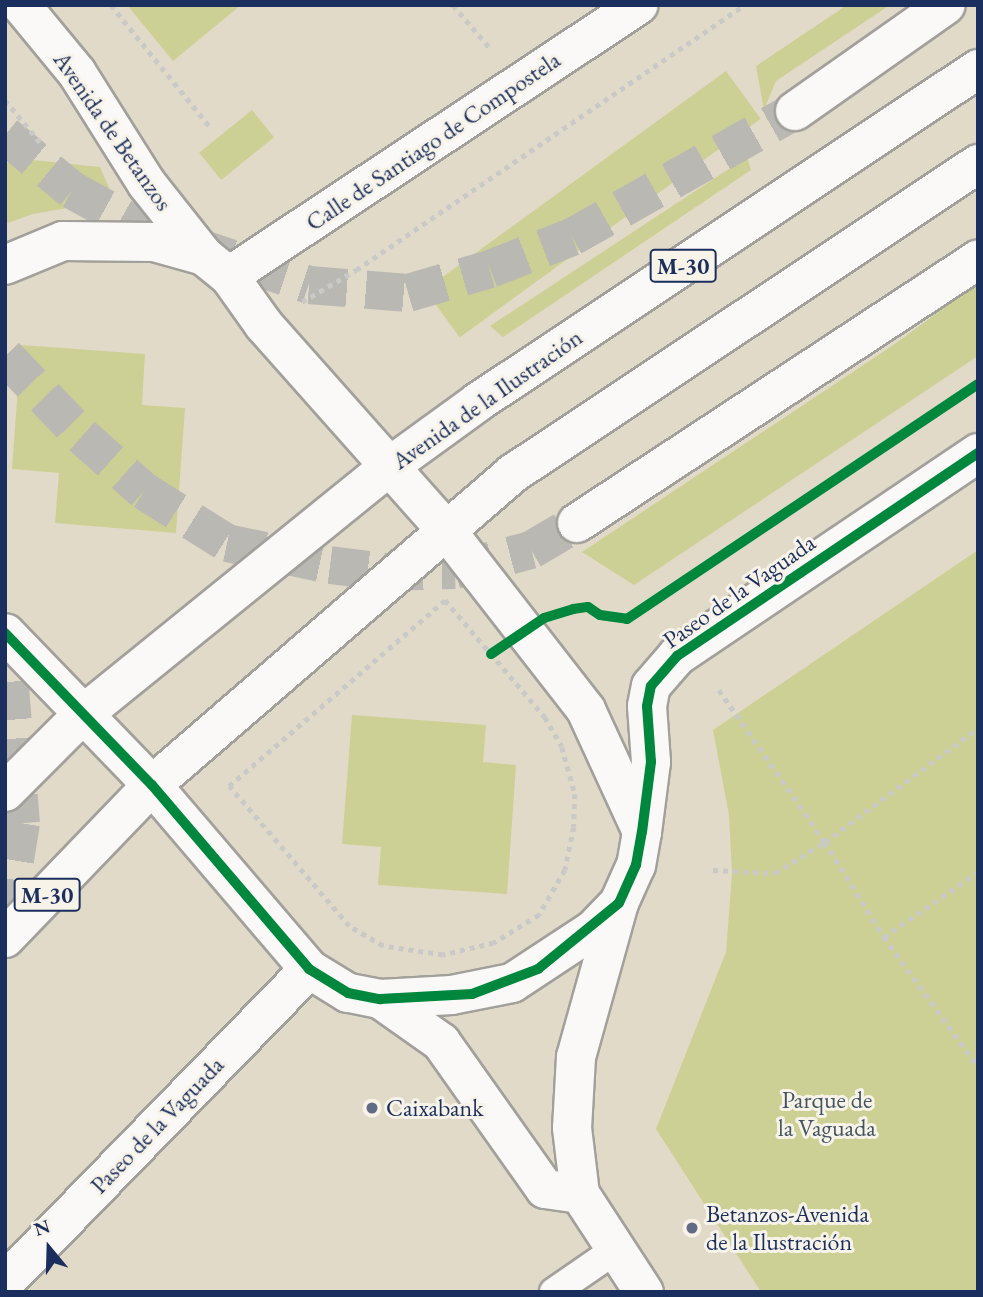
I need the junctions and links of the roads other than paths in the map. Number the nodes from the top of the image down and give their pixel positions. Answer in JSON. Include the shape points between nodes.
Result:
{"nodes":[{"id":1,"x":21,"y":5,"type":"edge"},
{"id":2,"x":638,"y":5,"type":"edge"},
{"id":3,"x":946,"y":5,"type":"edge"},
{"id":4,"x":978,"y":69,"type":"edge"},
{"id":5,"x":795,"y":111,"type":"tunnel mouth"},
{"id":6,"x":978,"y":164,"type":"edge"},
{"id":7,"x":978,"y":260,"type":"edge"},
{"id":8,"x":5,"y":265,"type":"edge"},
{"id":9,"x":216,"y":266,"type":"junction"},
{"id":10,"x":978,"y":453,"type":"edge"},
{"id":11,"x":390,"y":466,"type":"junction"},
{"id":12,"x":577,"y":523,"type":"tunnel mouth"},
{"id":13,"x":446,"y":530,"type":"junction"},
{"id":14,"x":5,"y":633,"type":"edge"},
{"id":15,"x":81,"y":716,"type":"junction"},
{"id":16,"x":17,"y":781,"type":"edge"},
{"id":17,"x":152,"y":785,"type":"junction"},
{"id":18,"x":642,"y":832,"type":"junction"},
{"id":19,"x":619,"y":903,"type":"junction"},
{"id":20,"x":5,"y":938,"type":"edge"},
{"id":21,"x":309,"y":969,"type":"junction"},
{"id":22,"x":380,"y":999,"type":"junction"},
{"id":23,"x":580,"y":1194,"type":"junction"},
{"id":24,"x":615,"y":1250,"type":"junction"},
{"id":25,"x":5,"y":1282,"type":"edge"},
{"id":26,"x":643,"y":1291,"type":"edge"},
{"id":27,"x":554,"y":1292,"type":"edge"}],
"edges":[{"from":1,"to":9,"type":"main road","name":"Avenida de Betanzos","via":[[77,73],[147,184]]},
{"from":2,"to":9,"type":"main road","name":"Calle de Santiago de Compostela","via":[[520,84]]},
{"from":3,"to":5,"type":"main road"},
{"from":4,"to":11,"type":"main road","name":"Avenida de la Ilustración","number":"M-30","via":[[478,402]]},
{"from":6,"to":13,"type":"main road","number":"M-30","via":[[513,474]]},
{"from":7,"to":12,"type":"main road"},
{"from":8,"to":9,"type":"main road","via":[[63,241],[154,242]]},
{"from":9,"to":11,"type":"main road","name":"Avenida de Betanzos"},
{"from":10,"to":18,"type":"main road","name":"Paseo de la Vaguada","via":[[677,656],[651,686],[647,706],[651,762]]},
{"from":11,"to":13,"type":"main road","name":"Avenida de Betanzos"},
{"from":11,"to":15,"type":"main road","name":"Avenida de la Ilustración","number":"M-30"},
{"from":13,"to":17,"type":"main road","number":"M-30"},
{"from":13,"to":18,"type":"main road","name":"Avenida de Betanzos","via":[[586,710]]},
{"from":14,"to":15,"type":"main road"},
{"from":15,"to":16,"type":"main road","name":"Avenida de la Ilustración","number":"M-30"},
{"from":15,"to":17,"type":"main road"},
{"from":17,"to":20,"type":"main road","number":"M-30"},
{"from":17,"to":21,"type":"main road"},
{"from":18,"to":19,"type":"main road","name":"Paseo de la Vaguada","via":[[636,865]]},
{"from":19,"to":22,"type":"main road","via":[[563,952],[512,983],[472,994]]},
{"from":19,"to":23,"type":"main road","via":[[576,1057],[572,1128]]},
{"from":21,"to":22,"type":"main road","via":[[348,993]]},
{"from":21,"to":25,"type":"main road","name":"Paseo de la Vaguada"},
{"from":22,"to":23,"type":"main road","via":[[441,1042],[545,1189]]},
{"from":23,"to":24,"type":"main road"},
{"from":24,"to":26,"type":"main road"},
{"from":24,"to":27,"type":"lane"}]}
